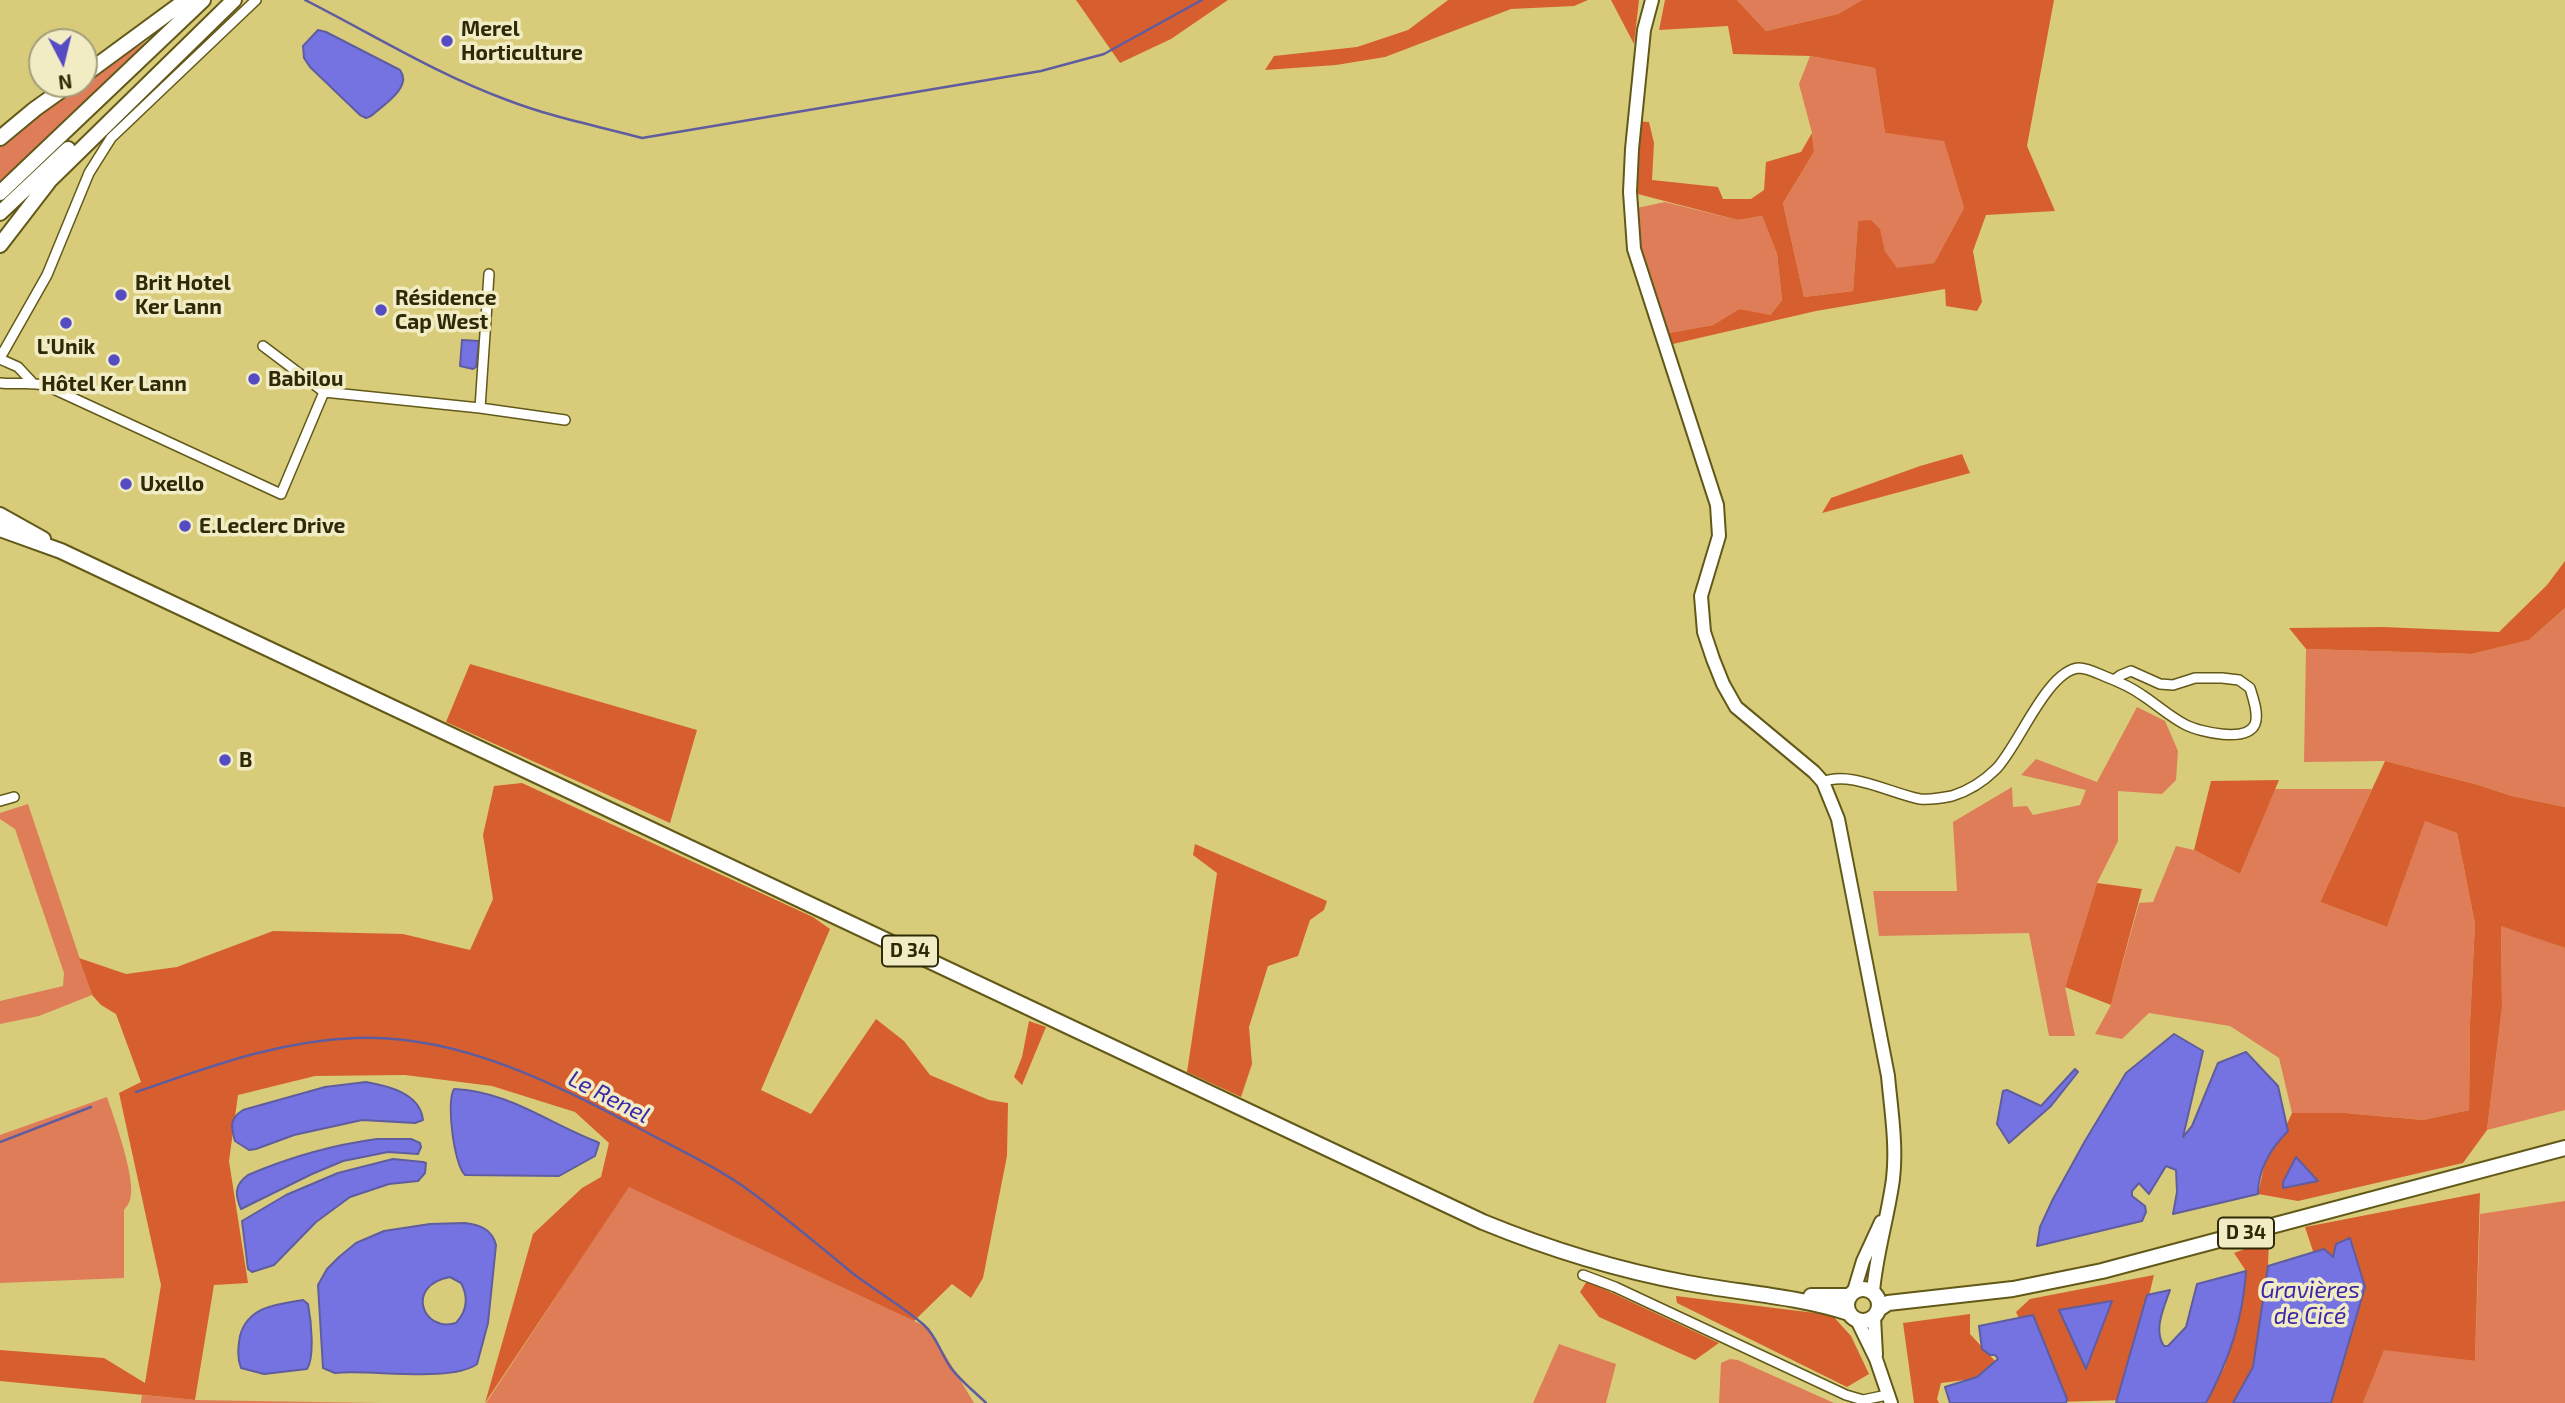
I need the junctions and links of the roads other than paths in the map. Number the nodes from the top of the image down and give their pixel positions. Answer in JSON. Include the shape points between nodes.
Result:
{"nodes":[{"id":1,"x":186,"y":0,"type":"edge"},
{"id":2,"x":204,"y":0,"type":"edge"},
{"id":3,"x":225,"y":0,"type":"edge"},
{"id":4,"x":234,"y":0,"type":"edge"},
{"id":5,"x":256,"y":0,"type":"edge"},
{"id":6,"x":1652,"y":0,"type":"edge"},
{"id":7,"x":98,"y":65,"type":"edge"},
{"id":8,"x":51,"y":98,"type":"edge"},
{"id":9,"x":0,"y":138,"type":"edge"},
{"id":10,"x":0,"y":193,"type":"edge"},
{"id":11,"x":0,"y":214,"type":"edge"},
{"id":12,"x":0,"y":245,"type":"edge"},
{"id":13,"x":489,"y":274,"type":"dead end"},
{"id":14,"x":263,"y":346,"type":"dead end"},
{"id":15,"x":0,"y":359,"type":"edge"},
{"id":16,"x":32,"y":382,"type":"junction"},
{"id":17,"x":0,"y":383,"type":"edge"},
{"id":18,"x":324,"y":392,"type":"junction"},
{"id":19,"x":481,"y":408,"type":"junction"},
{"id":20,"x":565,"y":420,"type":"dead end"},
{"id":21,"x":0,"y":515,"type":"edge"},
{"id":22,"x":0,"y":528,"type":"edge"},
{"id":23,"x":61,"y":551,"type":"junction"},
{"id":24,"x":2114,"y":680,"type":"junction"},
{"id":25,"x":1823,"y":782,"type":"junction"},
{"id":26,"x":14,"y":797,"type":"dead end"},
{"id":27,"x":0,"y":802,"type":"edge"},
{"id":28,"x":2565,"y":1148,"type":"edge"},
{"id":29,"x":1889,"y":1206,"type":"junction"},
{"id":30,"x":1583,"y":1275,"type":"dead end"},
{"id":31,"x":1852,"y":1293,"type":"junction"},
{"id":32,"x":1778,"y":1296,"type":"junction"},
{"id":33,"x":1876,"y":1303,"type":"junction"},
{"id":34,"x":1853,"y":1316,"type":"junction"},
{"id":35,"x":1876,"y":1359,"type":"junction"},
{"id":36,"x":1889,"y":1399,"type":"edge"}],
"edges":[{"from":1,"to":7,"type":"main road"},
{"from":2,"to":10,"type":"main road"},
{"from":3,"to":11,"type":"main road"},
{"from":4,"to":12,"type":"main road","via":[[63,167]]},
{"from":5,"to":15,"type":"street","via":[[111,138],[89,173],[47,275]]},
{"from":6,"to":25,"type":"main road","via":[[1639,66],[1632,149],[1634,249],[1717,505],[1718,536],[1701,596],[1704,632],[1736,707]]},
{"from":8,"to":9,"type":"main road"},
{"from":13,"to":19,"type":"street"},
{"from":14,"to":18,"type":"street"},
{"from":15,"to":16,"type":"street","via":[[18,367]]},
{"from":16,"to":17,"type":"street"},
{"from":16,"to":18,"type":"street","via":[[281,494]]},
{"from":18,"to":19,"type":"street"},
{"from":19,"to":20,"type":"street"},
{"from":21,"to":23,"type":"main road","number":"D 34"},
{"from":22,"to":23,"type":"main road","number":"D 34"},
{"from":23,"to":32,"type":"main road","number":"D 34","via":[[1483,1222],[1630,1271]]},
{"from":24,"to":24,"type":"street","via":[[2196,729],[2232,734],[2248,731],[2256,721],[2250,688],[2239,680],[2195,678],[2160,684],[2131,671]]},
{"from":24,"to":25,"type":"street","via":[[2085,669],[2070,670],[2044,696],[1998,767],[1980,783],[1956,794],[1922,799],[1844,778]]},
{"from":25,"to":29,"type":"main road","via":[[1838,818],[1888,1076],[1894,1155]]},
{"from":26,"to":27,"type":"street"},
{"from":28,"to":33,"type":"main road","number":"D 34","via":[[2102,1271],[2013,1289]]},
{"from":29,"to":31,"type":"main road"},
{"from":29,"to":33,"type":"main road","via":[[1875,1266]]},
{"from":30,"to":36,"type":"street","via":[[1846,1395],[1863,1401]]},
{"from":31,"to":32,"type":"main road","number":"D 34"},
{"from":31,"to":33,"type":"main road","via":[[1864,1288]]},
{"from":31,"to":34,"type":"main road","via":[[1846,1304]]},
{"from":32,"to":34,"type":"main road","number":"D 34"},
{"from":33,"to":34,"type":"main road","via":[[1865,1321]]},
{"from":33,"to":35,"type":"main road"},
{"from":34,"to":35,"type":"main road"},
{"from":35,"to":36,"type":"main road"}]}
